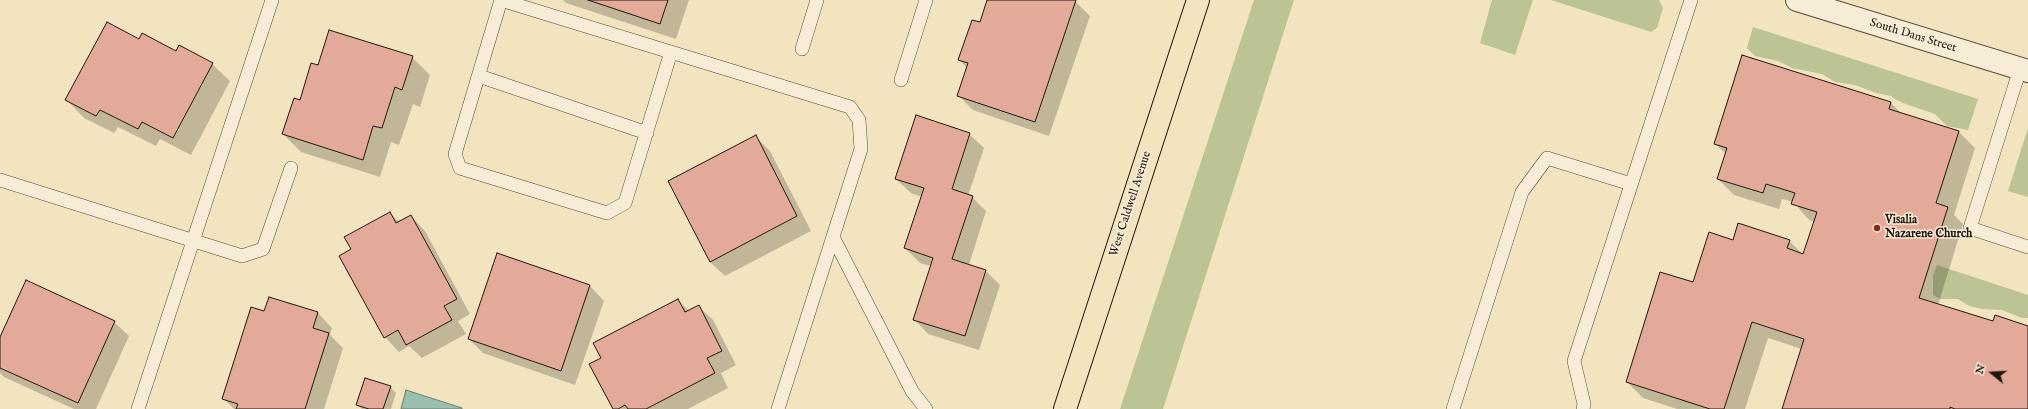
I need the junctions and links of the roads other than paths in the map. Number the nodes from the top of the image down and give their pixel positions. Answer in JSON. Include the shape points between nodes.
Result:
{"nodes":[{"id":1,"x":272,"y":0,"type":"edge"},
{"id":2,"x":501,"y":0,"type":"edge"},
{"id":3,"x":817,"y":0,"type":"edge"},
{"id":4,"x":926,"y":0,"type":"edge"},
{"id":5,"x":1198,"y":0,"type":"edge"},
{"id":6,"x":1691,"y":0,"type":"edge"},
{"id":7,"x":1797,"y":0,"type":"edge"},
{"id":8,"x":802,"y":49,"type":"dead end"},
{"id":9,"x":671,"y":52,"type":"junction"},
{"id":10,"x":2024,"y":70,"type":"edge"},
{"id":11,"x":479,"y":76,"type":"junction"},
{"id":12,"x":901,"y":80,"type":"dead end"},
{"id":13,"x":647,"y":133,"type":"junction"},
{"id":14,"x":291,"y":168,"type":"dead end"},
{"id":15,"x":0,"y":180,"type":"edge"},
{"id":16,"x":1632,"y":184,"type":"junction"},
{"id":17,"x":833,"y":237,"type":"junction"},
{"id":18,"x":193,"y":242,"type":"junction"},
{"id":19,"x":2028,"y":247,"type":"edge"},
{"id":20,"x":138,"y":409,"type":"edge"},
{"id":21,"x":778,"y":409,"type":"edge"},
{"id":22,"x":926,"y":409,"type":"edge"},
{"id":23,"x":1065,"y":409,"type":"edge"},
{"id":24,"x":1453,"y":409,"type":"edge"},
{"id":25,"x":1583,"y":409,"type":"edge"}],
"edges":[{"from":1,"to":18,"type":"lane"},
{"from":2,"to":9,"type":"lane"},
{"from":2,"to":11,"type":"lane"},
{"from":3,"to":8,"type":"lane"},
{"from":4,"to":12,"type":"lane"},
{"from":5,"to":23,"type":"main road","name":"West Caldwell Avenue"},
{"from":6,"to":16,"type":"lane"},
{"from":7,"to":10,"type":"street","name":"South Dans Street"},
{"from":9,"to":13,"type":"lane"},
{"from":9,"to":17,"type":"lane","via":[[850,107],[859,120],[861,149]]},
{"from":10,"to":19,"type":"lane","via":[[1970,228]]},
{"from":11,"to":13,"type":"lane"},
{"from":11,"to":13,"type":"lane","via":[[456,154],[460,168],[606,213],[625,203]]},
{"from":14,"to":18,"type":"lane","via":[[263,249],[242,256]]},
{"from":15,"to":18,"type":"lane"},
{"from":16,"to":24,"type":"lane","via":[[1547,158],[1522,192]]},
{"from":16,"to":25,"type":"lane","via":[[1574,361]]},
{"from":17,"to":21,"type":"lane"},
{"from":17,"to":22,"type":"lane","via":[[912,391]]},
{"from":18,"to":20,"type":"lane"}]}
